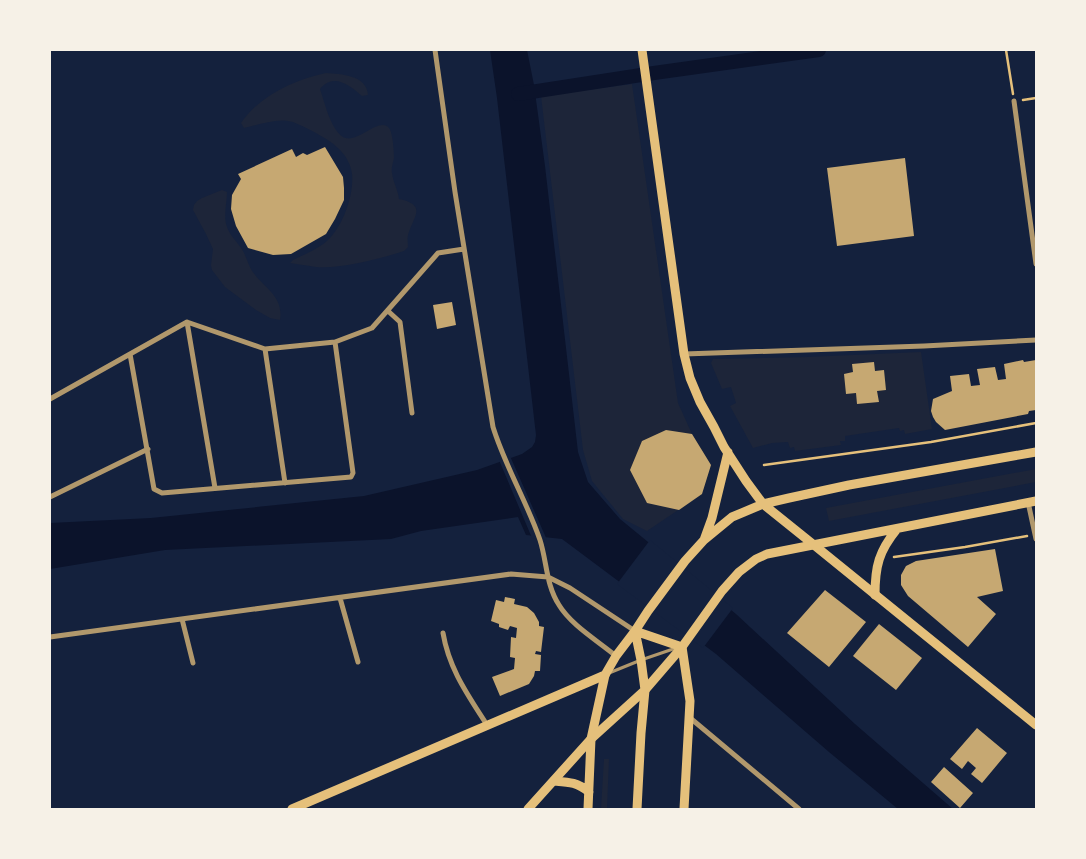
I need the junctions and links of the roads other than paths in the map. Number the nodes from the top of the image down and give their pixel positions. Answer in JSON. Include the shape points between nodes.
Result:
{"nodes":[{"id":1,"x":435,"y":50,"type":"edge"},
{"id":2,"x":642,"y":50,"type":"edge"},
{"id":3,"x":1014,"y":101,"type":"road end"},
{"id":4,"x":464,"y":249,"type":"junction"},
{"id":5,"x":1036,"y":264,"type":"edge"},
{"id":6,"x":388,"y":311,"type":"junction"},
{"id":7,"x":187,"y":322,"type":"junction"},
{"id":8,"x":1036,"y":340,"type":"edge"},
{"id":9,"x":335,"y":342,"type":"junction"},
{"id":10,"x":266,"y":349,"type":"junction"},
{"id":11,"x":130,"y":354,"type":"junction"},
{"id":12,"x":684,"y":354,"type":"junction"},
{"id":13,"x":50,"y":399,"type":"edge"},
{"id":14,"x":412,"y":413,"type":"dead end"},
{"id":15,"x":148,"y":449,"type":"junction"},
{"id":16,"x":728,"y":452,"type":"junction"},
{"id":17,"x":1036,"y":452,"type":"edge"},
{"id":18,"x":285,"y":483,"type":"junction"},
{"id":19,"x":215,"y":488,"type":"junction"},
{"id":20,"x":50,"y":497,"type":"edge"},
{"id":21,"x":1032,"y":502,"type":"edge"},
{"id":22,"x":763,"y":504,"type":"junction"},
{"id":23,"x":898,"y":529,"type":"junction"},
{"id":24,"x":1036,"y":537,"type":"edge"},
{"id":25,"x":704,"y":540,"type":"junction"},
{"id":26,"x":814,"y":545,"type":"junction"},
{"id":27,"x":548,"y":577,"type":"junction"},
{"id":28,"x":875,"y":594,"type":"junction"},
{"id":29,"x":340,"y":598,"type":"junction"},
{"id":30,"x":182,"y":619,"type":"junction"},
{"id":31,"x":635,"y":631,"type":"junction"},
{"id":32,"x":443,"y":633,"type":"dead end"},
{"id":33,"x":50,"y":637,"type":"edge"},
{"id":34,"x":684,"y":644,"type":"junction"},
{"id":35,"x":616,"y":656,"type":"junction"},
{"id":36,"x":641,"y":660,"type":"junction"},
{"id":37,"x":358,"y":662,"type":"dead end"},
{"id":38,"x":193,"y":663,"type":"dead end"},
{"id":39,"x":605,"y":674,"type":"junction"},
{"id":40,"x":645,"y":690,"type":"junction"},
{"id":41,"x":689,"y":717,"type":"junction"},
{"id":42,"x":487,"y":725,"type":"junction"},
{"id":43,"x":1036,"y":725,"type":"edge"},
{"id":44,"x":591,"y":739,"type":"junction"},
{"id":45,"x":554,"y":781,"type":"junction"},
{"id":46,"x":589,"y":792,"type":"junction"},
{"id":47,"x":292,"y":809,"type":"edge"},
{"id":48,"x":528,"y":809,"type":"edge"},
{"id":49,"x":588,"y":809,"type":"edge"},
{"id":50,"x":637,"y":809,"type":"edge"},
{"id":51,"x":684,"y":809,"type":"edge"},
{"id":52,"x":799,"y":809,"type":"edge"}],
"edges":[{"from":1,"to":4,"type":"street"},
{"from":2,"to":12,"type":"main road"},
{"from":3,"to":5,"type":"street"},
{"from":4,"to":6,"type":"street","via":[[438,253]]},
{"from":4,"to":27,"type":"street","via":[[496,436],[540,540]]},
{"from":6,"to":9,"type":"street","via":[[372,328]]},
{"from":6,"to":14,"type":"street","via":[[400,322]]},
{"from":7,"to":10,"type":"street"},
{"from":7,"to":11,"type":"street"},
{"from":7,"to":19,"type":"street"},
{"from":8,"to":12,"type":"street"},
{"from":9,"to":10,"type":"street"},
{"from":9,"to":18,"type":"street","via":[[352,476]]},
{"from":10,"to":18,"type":"street"},
{"from":11,"to":13,"type":"street"},
{"from":11,"to":15,"type":"street"},
{"from":12,"to":16,"type":"main road","via":[[700,402]]},
{"from":15,"to":19,"type":"street","via":[[154,489],[157,491]]},
{"from":15,"to":20,"type":"street"},
{"from":16,"to":22,"type":"main road"},
{"from":16,"to":25,"type":"main road"},
{"from":17,"to":22,"type":"main road","via":[[849,485]]},
{"from":18,"to":19,"type":"street"},
{"from":21,"to":23,"type":"main road"},
{"from":21,"to":24,"type":"street"},
{"from":22,"to":25,"type":"main road","via":[[732,518]]},
{"from":22,"to":26,"type":"main road"},
{"from":23,"to":26,"type":"main road"},
{"from":23,"to":28,"type":"main road","via":[[886,542],[878,560]]},
{"from":25,"to":31,"type":"main road"},
{"from":26,"to":28,"type":"main road"},
{"from":26,"to":34,"type":"main road","via":[[756,559],[722,591]]},
{"from":27,"to":29,"type":"street","via":[[511,574]]},
{"from":27,"to":31,"type":"street"},
{"from":27,"to":35,"type":"street","via":[[551,590],[568,618]]},
{"from":28,"to":43,"type":"main road"},
{"from":29,"to":30,"type":"street"},
{"from":29,"to":37,"type":"street"},
{"from":30,"to":33,"type":"street"},
{"from":30,"to":38,"type":"street"},
{"from":31,"to":34,"type":"main road"},
{"from":31,"to":35,"type":"main road"},
{"from":31,"to":36,"type":"main road"},
{"from":32,"to":42,"type":"street","via":[[457,678]]},
{"from":34,"to":36,"type":"lane"},
{"from":34,"to":40,"type":"main road"},
{"from":34,"to":41,"type":"main road"},
{"from":35,"to":39,"type":"main road"},
{"from":36,"to":39,"type":"lane"},
{"from":36,"to":40,"type":"main road"},
{"from":39,"to":42,"type":"main road"},
{"from":39,"to":44,"type":"main road"},
{"from":40,"to":44,"type":"main road"},
{"from":40,"to":50,"type":"main road"},
{"from":41,"to":51,"type":"main road"},
{"from":41,"to":52,"type":"street"},
{"from":42,"to":47,"type":"main road"},
{"from":44,"to":45,"type":"main road"},
{"from":44,"to":46,"type":"main road"},
{"from":45,"to":46,"type":"main road","via":[[581,785]]},
{"from":45,"to":48,"type":"main road"},
{"from":46,"to":49,"type":"main road"}]}
